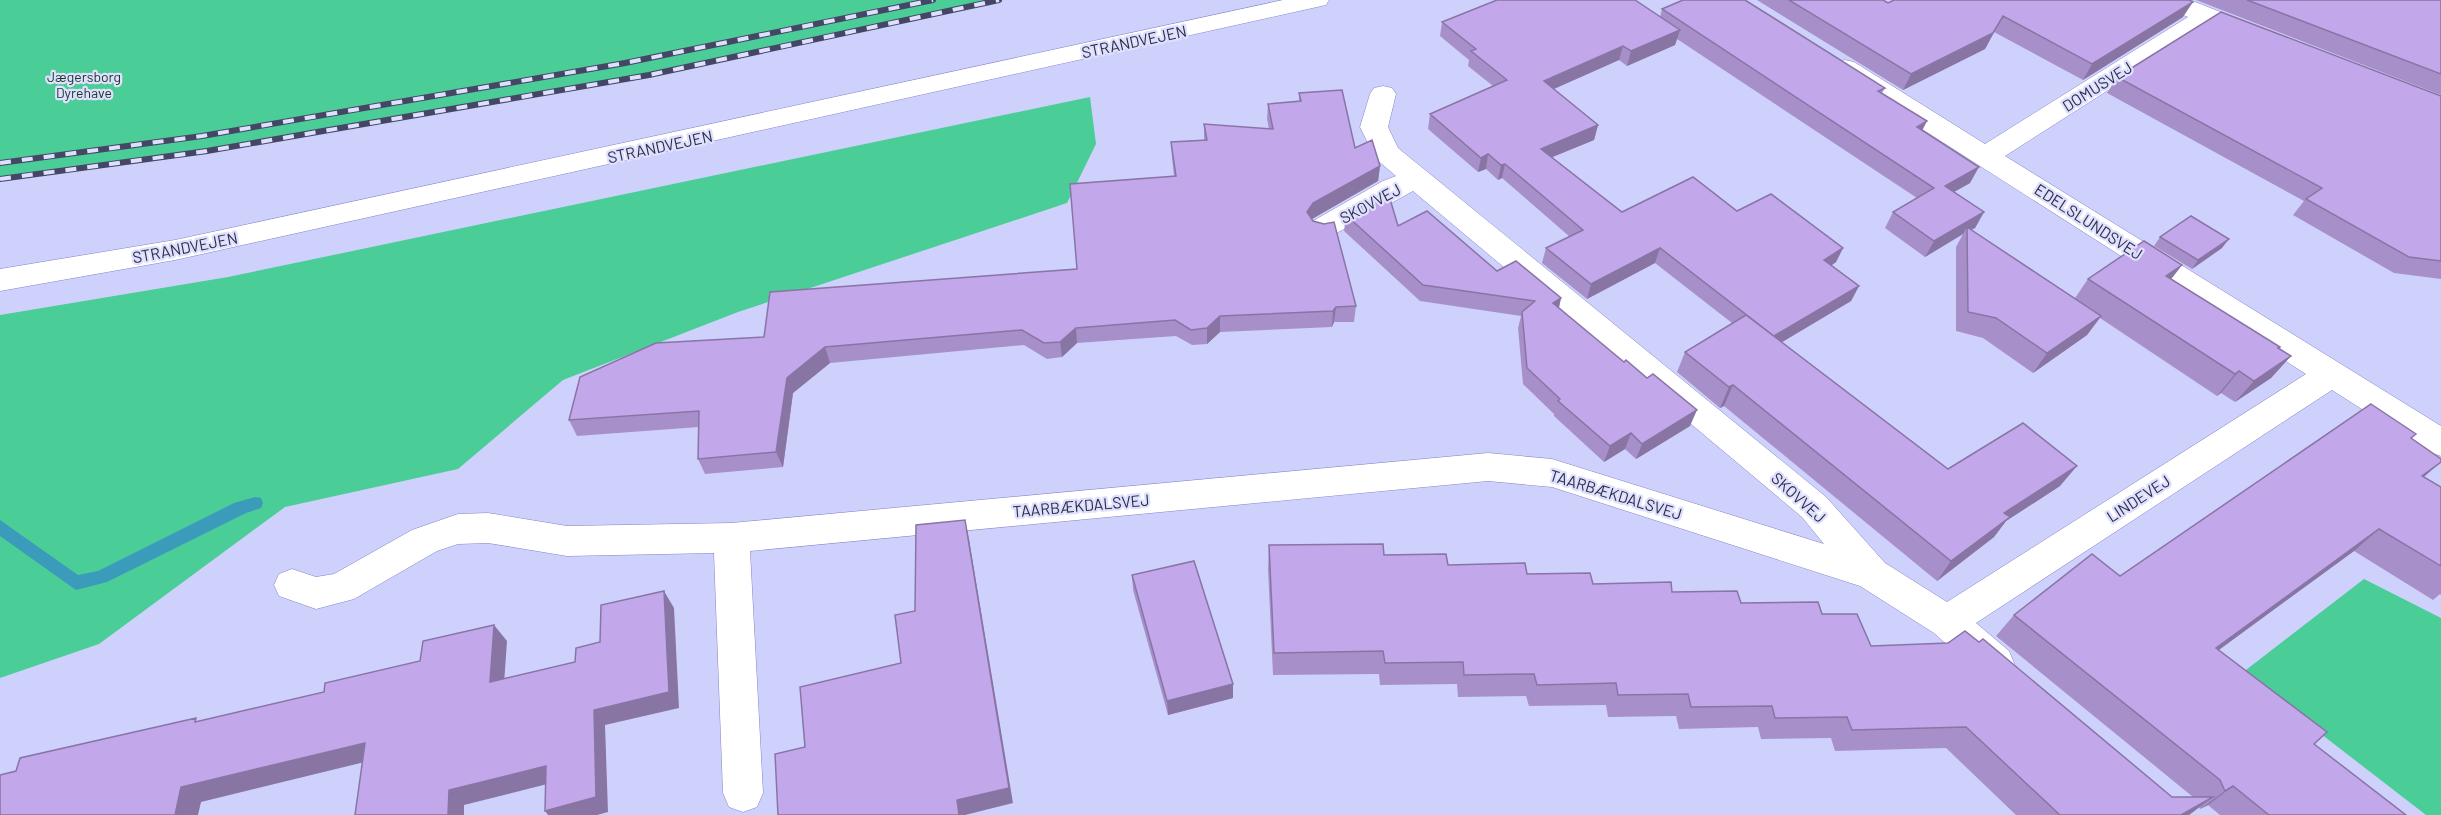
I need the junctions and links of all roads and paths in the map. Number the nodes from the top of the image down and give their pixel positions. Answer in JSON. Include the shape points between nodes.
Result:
{"nodes":[{"id":1,"x":1317,"y":0,"type":"edge"},
{"id":2,"x":2168,"y":0,"type":"edge"},
{"id":3,"x":2207,"y":16,"type":"junction"},
{"id":4,"x":2274,"y":42,"type":"edge"},
{"id":5,"x":1826,"y":56,"type":"edge"},
{"id":6,"x":1383,"y":94,"type":"dead end"},
{"id":7,"x":1986,"y":156,"type":"junction"},
{"id":8,"x":1417,"y":179,"type":"junction"},
{"id":9,"x":1323,"y":228,"type":"edge"},
{"id":10,"x":0,"y":280,"type":"edge"},
{"id":11,"x":2330,"y":375,"type":"junction"},
{"id":12,"x":2441,"y":443,"type":"edge"},
{"id":13,"x":730,"y":538,"type":"junction"},
{"id":14,"x":1872,"y":574,"type":"junction"},
{"id":15,"x":292,"y":585,"type":"dead end"},
{"id":16,"x":1947,"y":622,"type":"junction"},
{"id":17,"x":2018,"y":681,"type":"edge"},
{"id":18,"x":743,"y":793,"type":"dead end"}],
"edges":[{"from":1,"to":10,"type":"street","name":"STRANDVEJEN","via":[[187,248]]},
{"from":2,"to":3,"type":"street"},
{"from":3,"to":4,"type":"street"},
{"from":3,"to":7,"type":"street","name":"DOMUSVEJ"},
{"from":5,"to":7,"type":"street","name":"EDELSLUNDSVEJ"},
{"from":6,"to":8,"type":"street","name":"SKOVVEJ","via":[[1374,127],[1386,153]]},
{"from":7,"to":11,"type":"street","name":"EDELSLUNDSVEJ"},
{"from":8,"to":9,"type":"street","name":"SKOVVEJ","via":[[1393,188]]},
{"from":8,"to":14,"type":"street","name":"SKOVVEJ","via":[[1814,507]]},
{"from":11,"to":12,"type":"street","name":"EDELSLUNDSVEJ"},
{"from":11,"to":16,"type":"street","name":"LINDEVEJ"},
{"from":13,"to":14,"type":"street","name":"TAARBÆKDALSVEJ","via":[[1488,467],[1552,473]]},
{"from":13,"to":15,"type":"street","name":"TAARBÆKDALSVEJ","via":[[567,541],[488,528],[458,529],[425,540],[341,588],[316,593]]},
{"from":13,"to":18,"type":"street"},
{"from":14,"to":16,"type":"street","name":"SKOVVEJ"},
{"from":16,"to":17,"type":"street","name":"SKOVVEJ"}]}
